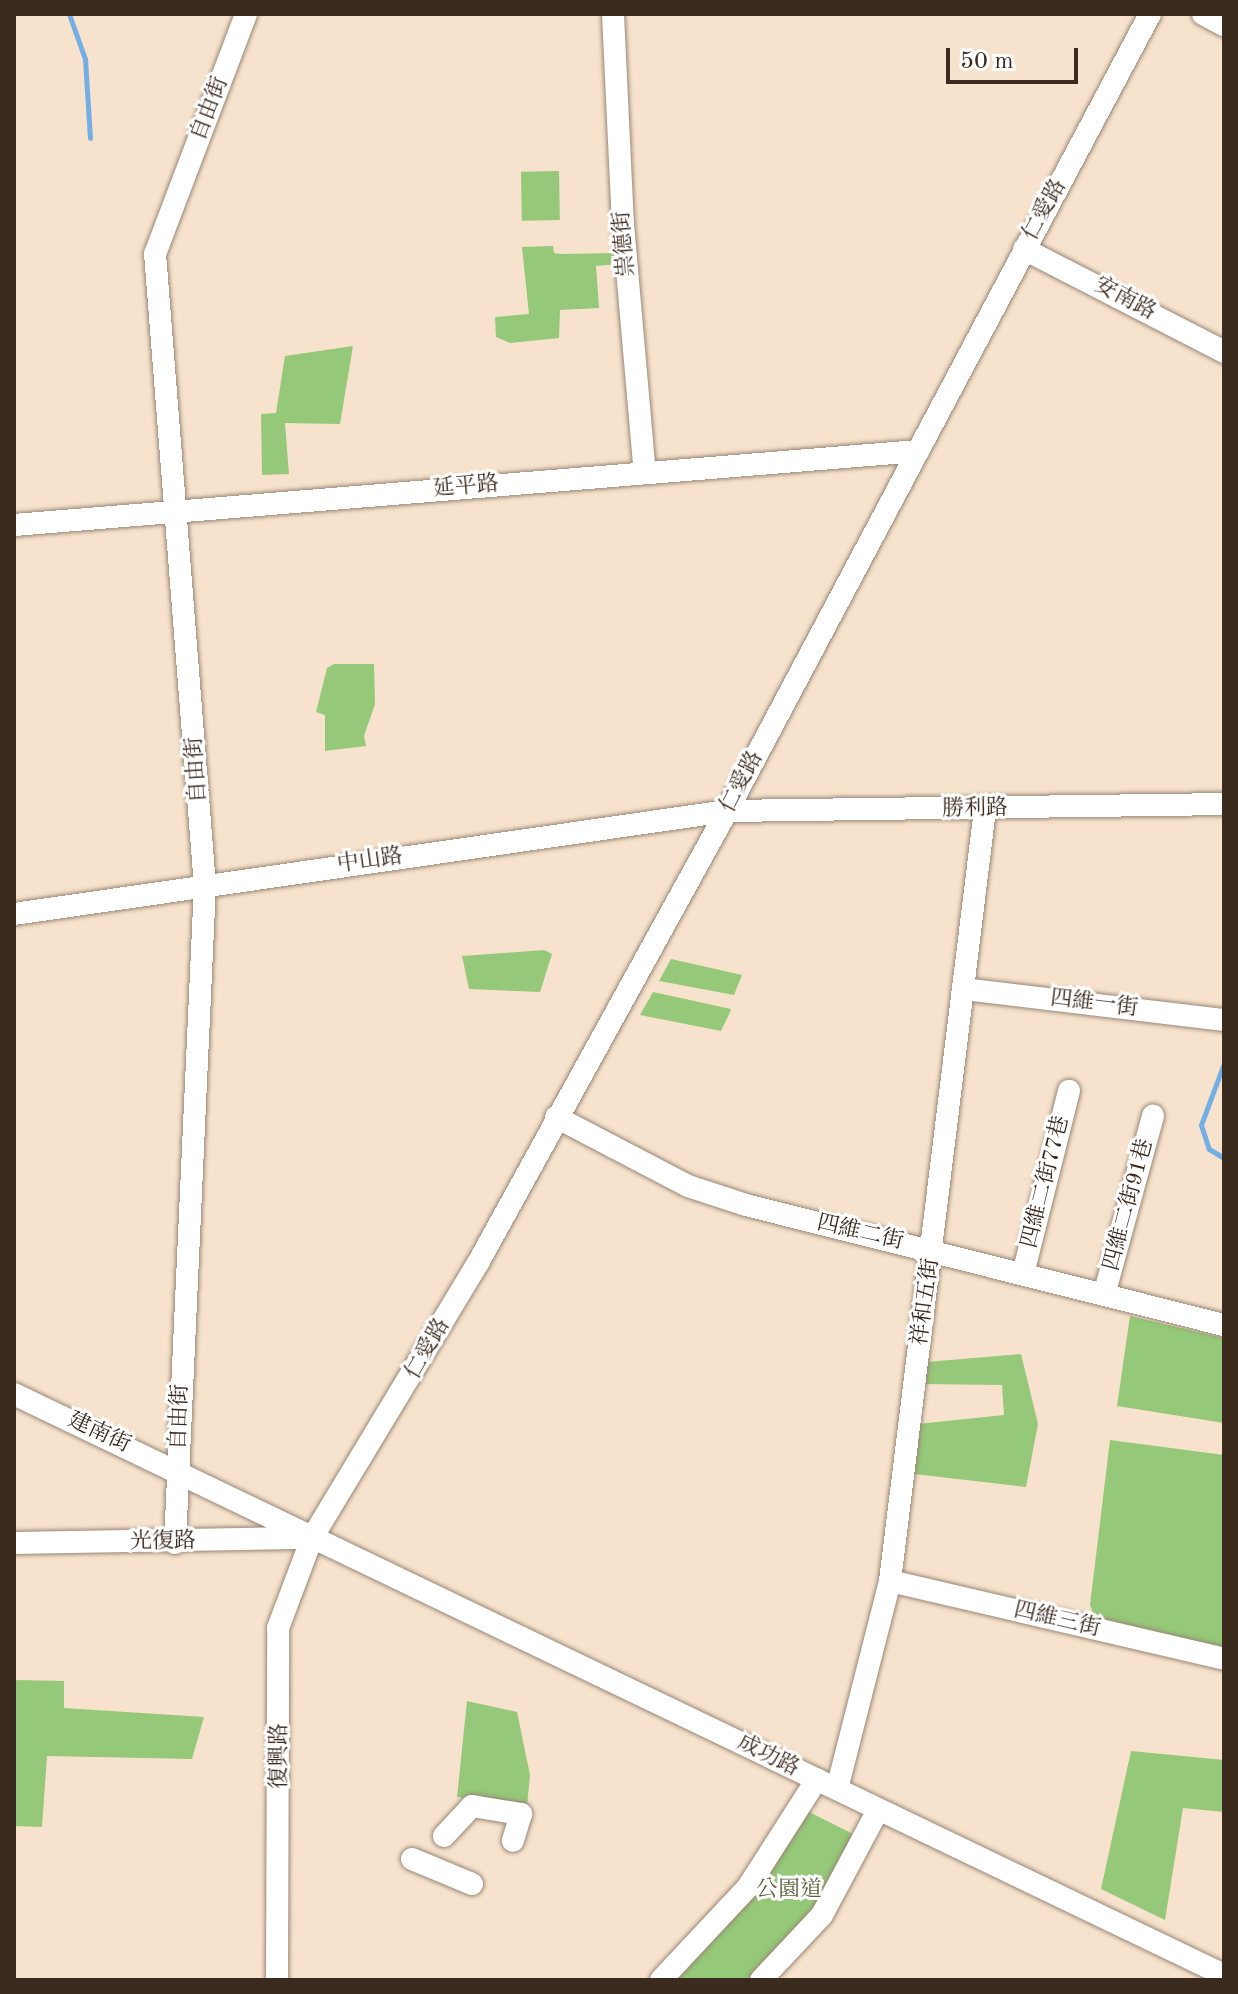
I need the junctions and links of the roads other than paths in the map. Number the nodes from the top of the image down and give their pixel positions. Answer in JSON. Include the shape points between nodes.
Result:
{"nodes":[{"id":1,"x":246,"y":14,"type":"edge"},
{"id":2,"x":613,"y":14,"type":"edge"},
{"id":3,"x":1150,"y":14,"type":"edge"},
{"id":4,"x":1203,"y":14,"type":"edge"},
{"id":5,"x":1224,"y":25,"type":"edge"},
{"id":6,"x":1024,"y":249,"type":"junction"},
{"id":7,"x":1224,"y":352,"type":"edge"},
{"id":8,"x":918,"y":451,"type":"junction"},
{"id":9,"x":645,"y":473,"type":"junction"},
{"id":10,"x":176,"y":513,"type":"junction"},
{"id":11,"x":14,"y":525,"type":"edge"},
{"id":12,"x":1224,"y":804,"type":"edge"},
{"id":13,"x":985,"y":809,"type":"junction"},
{"id":14,"x":727,"y":811,"type":"junction"},
{"id":15,"x":205,"y":886,"type":"junction"},
{"id":16,"x":14,"y":914,"type":"edge"},
{"id":17,"x":963,"y":989,"type":"junction"},
{"id":18,"x":1224,"y":1020,"type":"edge"},
{"id":19,"x":1069,"y":1091,"type":"dead end"},
{"id":20,"x":1153,"y":1116,"type":"dead end"},
{"id":21,"x":556,"y":1117,"type":"junction"},
{"id":22,"x":933,"y":1250,"type":"junction"},
{"id":23,"x":1023,"y":1274,"type":"junction"},
{"id":24,"x":1104,"y":1295,"type":"junction"},
{"id":25,"x":1224,"y":1325,"type":"edge"},
{"id":26,"x":14,"y":1394,"type":"edge"},
{"id":27,"x":178,"y":1470,"type":"junction"},
{"id":28,"x":312,"y":1538,"type":"junction"},
{"id":29,"x":14,"y":1543,"type":"edge"},
{"id":30,"x":175,"y":1543,"type":"junction"},
{"id":31,"x":890,"y":1581,"type":"junction"},
{"id":32,"x":1224,"y":1659,"type":"edge"},
{"id":33,"x":827,"y":1784,"type":"junction"},
{"id":34,"x":878,"y":1810,"type":"junction"},
{"id":35,"x":444,"y":1836,"type":"dead end"},
{"id":36,"x":513,"y":1841,"type":"dead end"},
{"id":37,"x":412,"y":1859,"type":"dead end"},
{"id":38,"x":472,"y":1884,"type":"dead end"},
{"id":39,"x":1224,"y":1975,"type":"edge"},
{"id":40,"x":277,"y":1980,"type":"edge"},
{"id":41,"x":661,"y":1980,"type":"edge"},
{"id":42,"x":761,"y":1980,"type":"edge"}],
"edges":[{"from":1,"to":10,"type":"street","name":"自由街","via":[[155,254]]},
{"from":2,"to":9,"type":"street","name":"祟德街","via":[[623,224]]},
{"from":3,"to":6,"type":"street","name":"仁愛路"},
{"from":4,"to":5,"type":"street"},
{"from":6,"to":7,"type":"street","name":"安南路"},
{"from":6,"to":8,"type":"street","name":"仁愛路"},
{"from":8,"to":9,"type":"street","name":"延平路"},
{"from":8,"to":14,"type":"street","name":"仁愛路"},
{"from":9,"to":10,"type":"street","name":"延平路"},
{"from":10,"to":11,"type":"street","name":"延平路"},
{"from":10,"to":15,"type":"street","name":"自由街"},
{"from":12,"to":13,"type":"street","name":"勝利路"},
{"from":13,"to":14,"type":"street","name":"勝利路"},
{"from":13,"to":17,"type":"street","name":"祥和五街"},
{"from":14,"to":15,"type":"street","name":"中山路"},
{"from":14,"to":21,"type":"street","name":"仁愛路"},
{"from":15,"to":16,"type":"street","name":"中山路"},
{"from":15,"to":27,"type":"street","name":"自由街"},
{"from":17,"to":18,"type":"street","name":"四維一街"},
{"from":17,"to":22,"type":"street","name":"祥和五街"},
{"from":19,"to":23,"type":"street","name":"四維二街77巷"},
{"from":20,"to":24,"type":"street","name":"四維二街91巷"},
{"from":21,"to":22,"type":"street","name":"四維二街","via":[[688,1186]]},
{"from":21,"to":28,"type":"street","name":"仁愛路","via":[[431,1344]]},
{"from":22,"to":23,"type":"street","name":"四維二街"},
{"from":22,"to":31,"type":"street","name":"祥和五街"},
{"from":23,"to":24,"type":"street","name":"四維二街"},
{"from":24,"to":25,"type":"street","name":"四維二街"},
{"from":26,"to":27,"type":"street","name":"建南街"},
{"from":27,"to":28,"type":"street","name":"建南街"},
{"from":27,"to":30,"type":"street","name":"自由街"},
{"from":28,"to":30,"type":"street","name":"光復路"},
{"from":28,"to":33,"type":"street","name":"成功路"},
{"from":28,"to":40,"type":"street","name":"復興路","via":[[278,1628]]},
{"from":29,"to":30,"type":"street","name":"光復路"},
{"from":31,"to":32,"type":"street","name":"四維三街"},
{"from":31,"to":33,"type":"street","name":"祥和五街"},
{"from":33,"to":34,"type":"street","name":"成功路"},
{"from":33,"to":41,"type":"street","name":"祥和五街","via":[[748,1887]]},
{"from":34,"to":39,"type":"street","name":"成功路"},
{"from":34,"to":42,"type":"street","via":[[822,1915]]},
{"from":35,"to":36,"type":"street","via":[[472,1806],[521,1814]]},
{"from":37,"to":38,"type":"street"}]}
